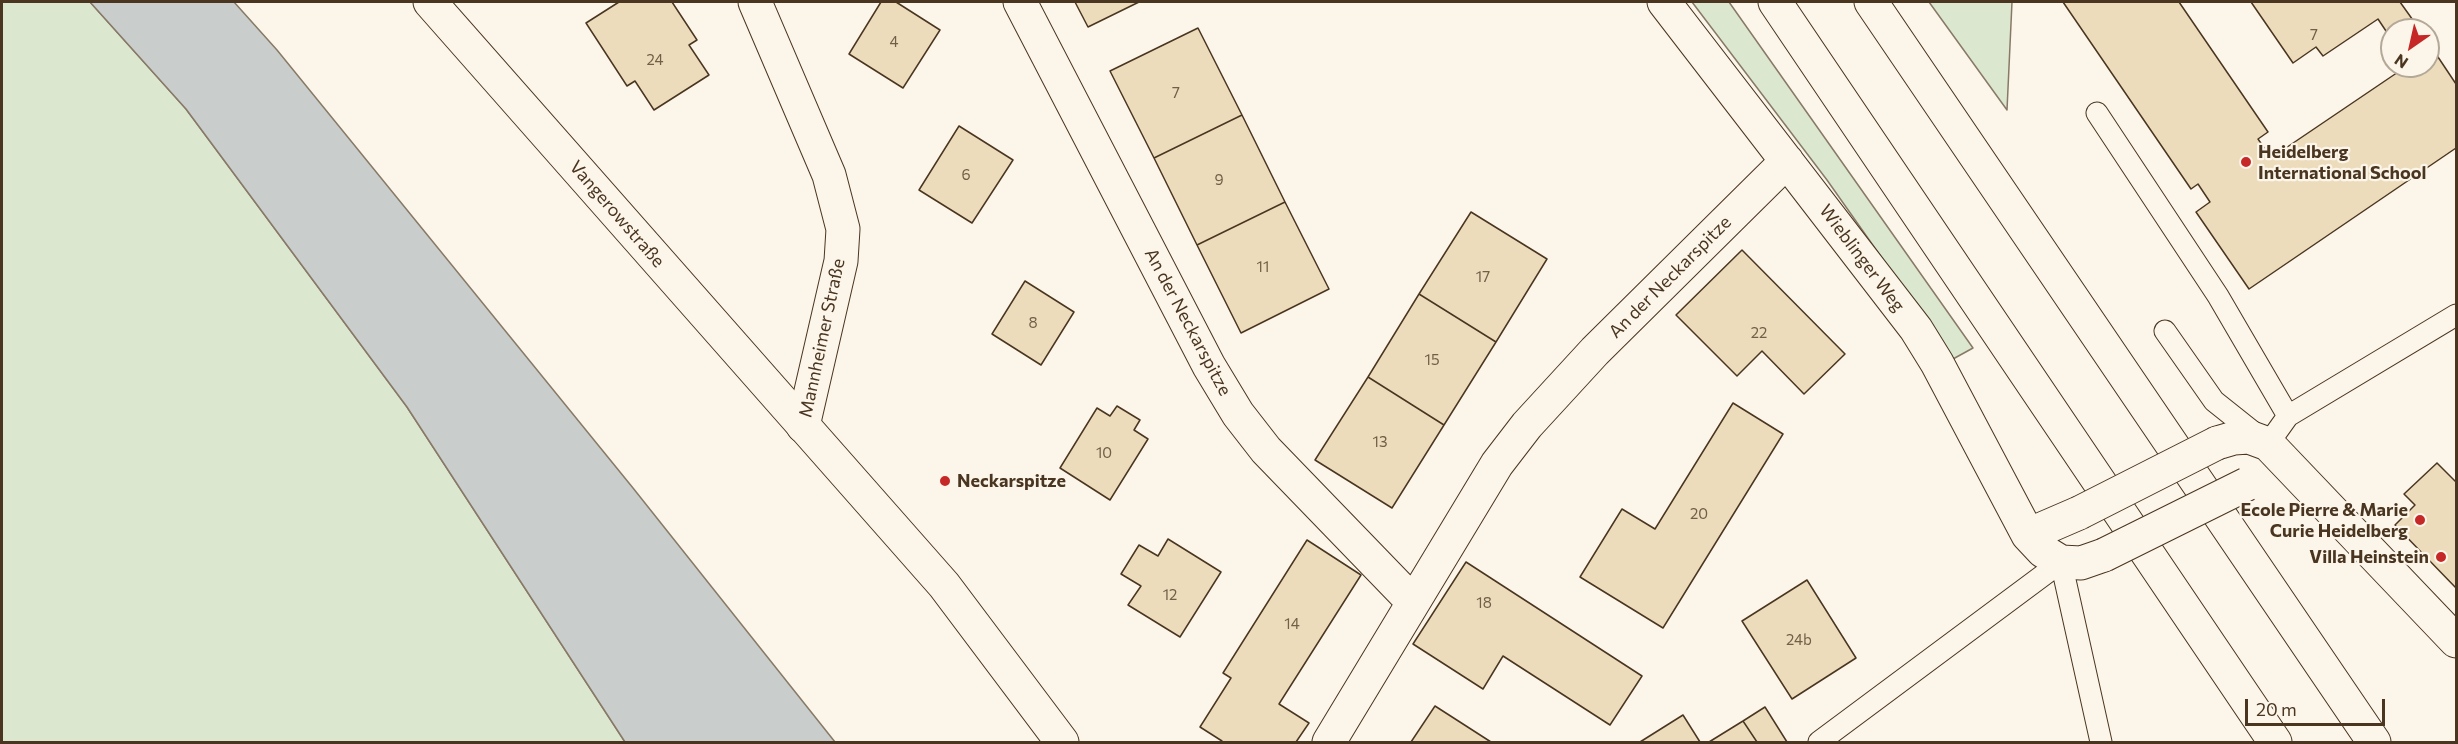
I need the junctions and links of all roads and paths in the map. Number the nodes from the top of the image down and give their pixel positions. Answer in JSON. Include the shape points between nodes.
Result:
{"nodes":[{"id":1,"x":430,"y":2,"type":"edge"},
{"id":2,"x":755,"y":2,"type":"edge"},
{"id":3,"x":1020,"y":2,"type":"edge"},
{"id":4,"x":1664,"y":2,"type":"edge"},
{"id":5,"x":1775,"y":2,"type":"edge"},
{"id":6,"x":1871,"y":2,"type":"edge"},
{"id":7,"x":2097,"y":113,"type":"dead end"},
{"id":8,"x":1787,"y":161,"type":"junction"},
{"id":9,"x":2457,"y":315,"type":"edge"},
{"id":10,"x":2165,"y":331,"type":"dead end"},
{"id":11,"x":2289,"y":416,"type":"junction"},
{"id":12,"x":803,"y":426,"type":"junction"},
{"id":13,"x":2268,"y":444,"type":"junction"},
{"id":14,"x":2028,"y":535,"type":"junction"},
{"id":15,"x":2061,"y":562,"type":"junction"},
{"id":16,"x":1413,"y":602,"type":"junction"},
{"id":17,"x":2457,"y":641,"type":"edge"},
{"id":18,"x":1062,"y":742,"type":"edge"},
{"id":19,"x":1329,"y":742,"type":"edge"},
{"id":20,"x":1819,"y":742,"type":"edge"},
{"id":21,"x":2101,"y":742,"type":"edge"},
{"id":22,"x":2276,"y":742,"type":"edge"},
{"id":23,"x":2374,"y":742,"type":"edge"}],
"edges":[{"from":1,"to":12,"type":"main road","name":"Vangerowstraße"},
{"from":2,"to":12,"type":"main road","name":"Mannheimer Straße","via":[[829,175],[843,229],[841,261]]},
{"from":3,"to":16,"type":"main road","name":"An der Neckarspitze","via":[[1209,366],[1238,414],[1266,450]]},
{"from":4,"to":8,"type":"main road","name":"Wieblinger Weg"},
{"from":5,"to":22,"type":"main road"},
{"from":6,"to":23,"type":"main road"},
{"from":7,"to":11,"type":"lane","via":[[2218,296]]},
{"from":8,"to":14,"type":"main road","name":"Wieblinger Weg","via":[[1916,329]]},
{"from":8,"to":16,"type":"main road","name":"An der Neckarspitze","via":[[1595,351],[1527,425],[1497,464]]},
{"from":9,"to":11,"type":"lane"},
{"from":10,"to":13,"type":"lane","via":[[2214,401]]},
{"from":11,"to":13,"type":"lane"},
{"from":12,"to":18,"type":"main road","name":"Mannheimer Straße","via":[[944,585]]},
{"from":13,"to":14,"type":"main road","bridge":true,"via":[[2249,437],[2217,443]]},
{"from":13,"to":15,"type":"main road","bridge":true,"via":[[2247,484],[2104,555],[2081,563]]},
{"from":13,"to":17,"type":"main road"},
{"from":14,"to":15,"type":"main road","name":"Wieblinger Weg"},
{"from":15,"to":20,"type":"lane"},
{"from":15,"to":21,"type":"lane"},
{"from":16,"to":19,"type":"main road","name":"An der Neckarspitze"}]}
